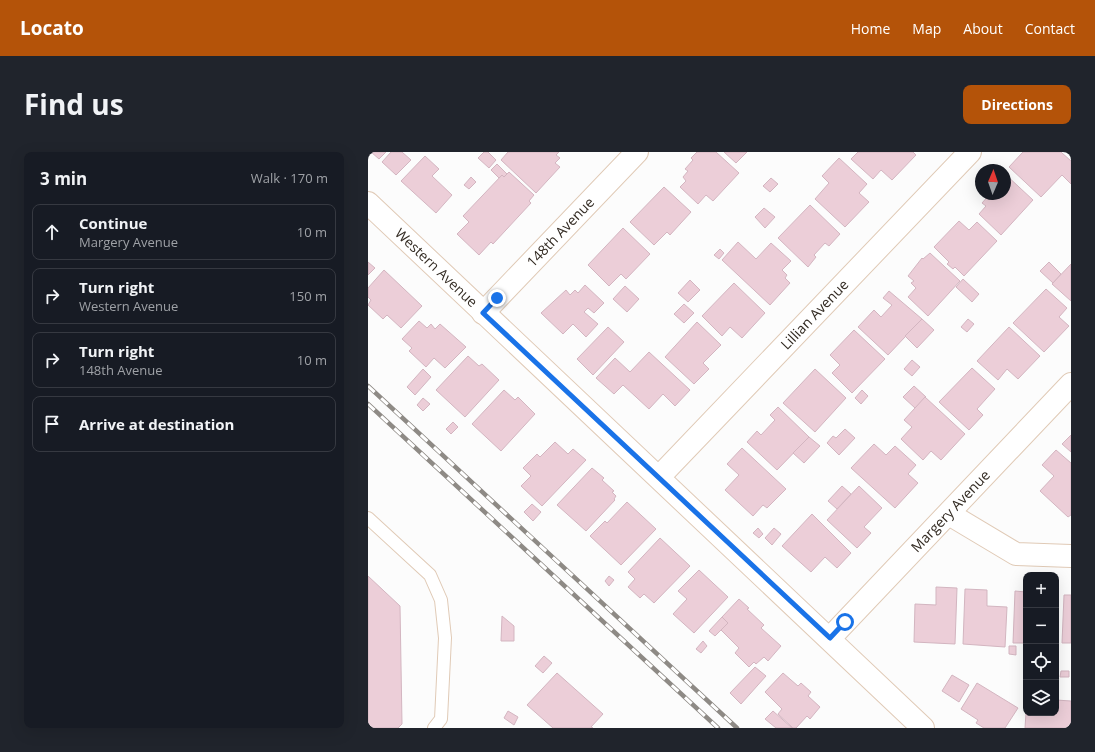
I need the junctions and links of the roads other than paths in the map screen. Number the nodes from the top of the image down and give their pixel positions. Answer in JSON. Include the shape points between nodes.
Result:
{"nodes":[{"id":1,"x":637,"y":152,"type":"edge"},
{"id":2,"x":970,"y":152,"type":"edge"},
{"id":3,"x":368,"y":203,"type":"edge"},
{"id":4,"x":483,"y":313,"type":"junction"},
{"id":5,"x":1071,"y":384,"type":"edge"},
{"id":6,"x":659,"y":478,"type":"junction"},
{"id":7,"x":949,"y":514,"type":"junction"},
{"id":8,"x":368,"y":518,"type":"edge"},
{"id":9,"x":1071,"y":556,"type":"edge"},
{"id":10,"x":830,"y":638,"type":"junction"},
{"id":11,"x":434,"y":728,"type":"edge"},
{"id":12,"x":923,"y":728,"type":"edge"}],
"edges":[{"from":1,"to":4,"type":"street","name":"148th Avenue"},
{"from":2,"to":6,"type":"street","name":"Lillian Avenue"},
{"from":3,"to":4,"type":"street","name":"Western Avenue"},
{"from":4,"to":6,"type":"street","name":"Western Avenue"},
{"from":5,"to":7,"type":"street","name":"Margery Avenue"},
{"from":6,"to":10,"type":"street","name":"Western Avenue"},
{"from":7,"to":9,"type":"street","via":[[1016,554]]},
{"from":7,"to":10,"type":"street","name":"Margery Avenue"},
{"from":8,"to":11,"type":"lane","via":[[430,575],[441,600],[446,638],[442,719]]},
{"from":10,"to":12,"type":"street","name":"Western Avenue"}]}
